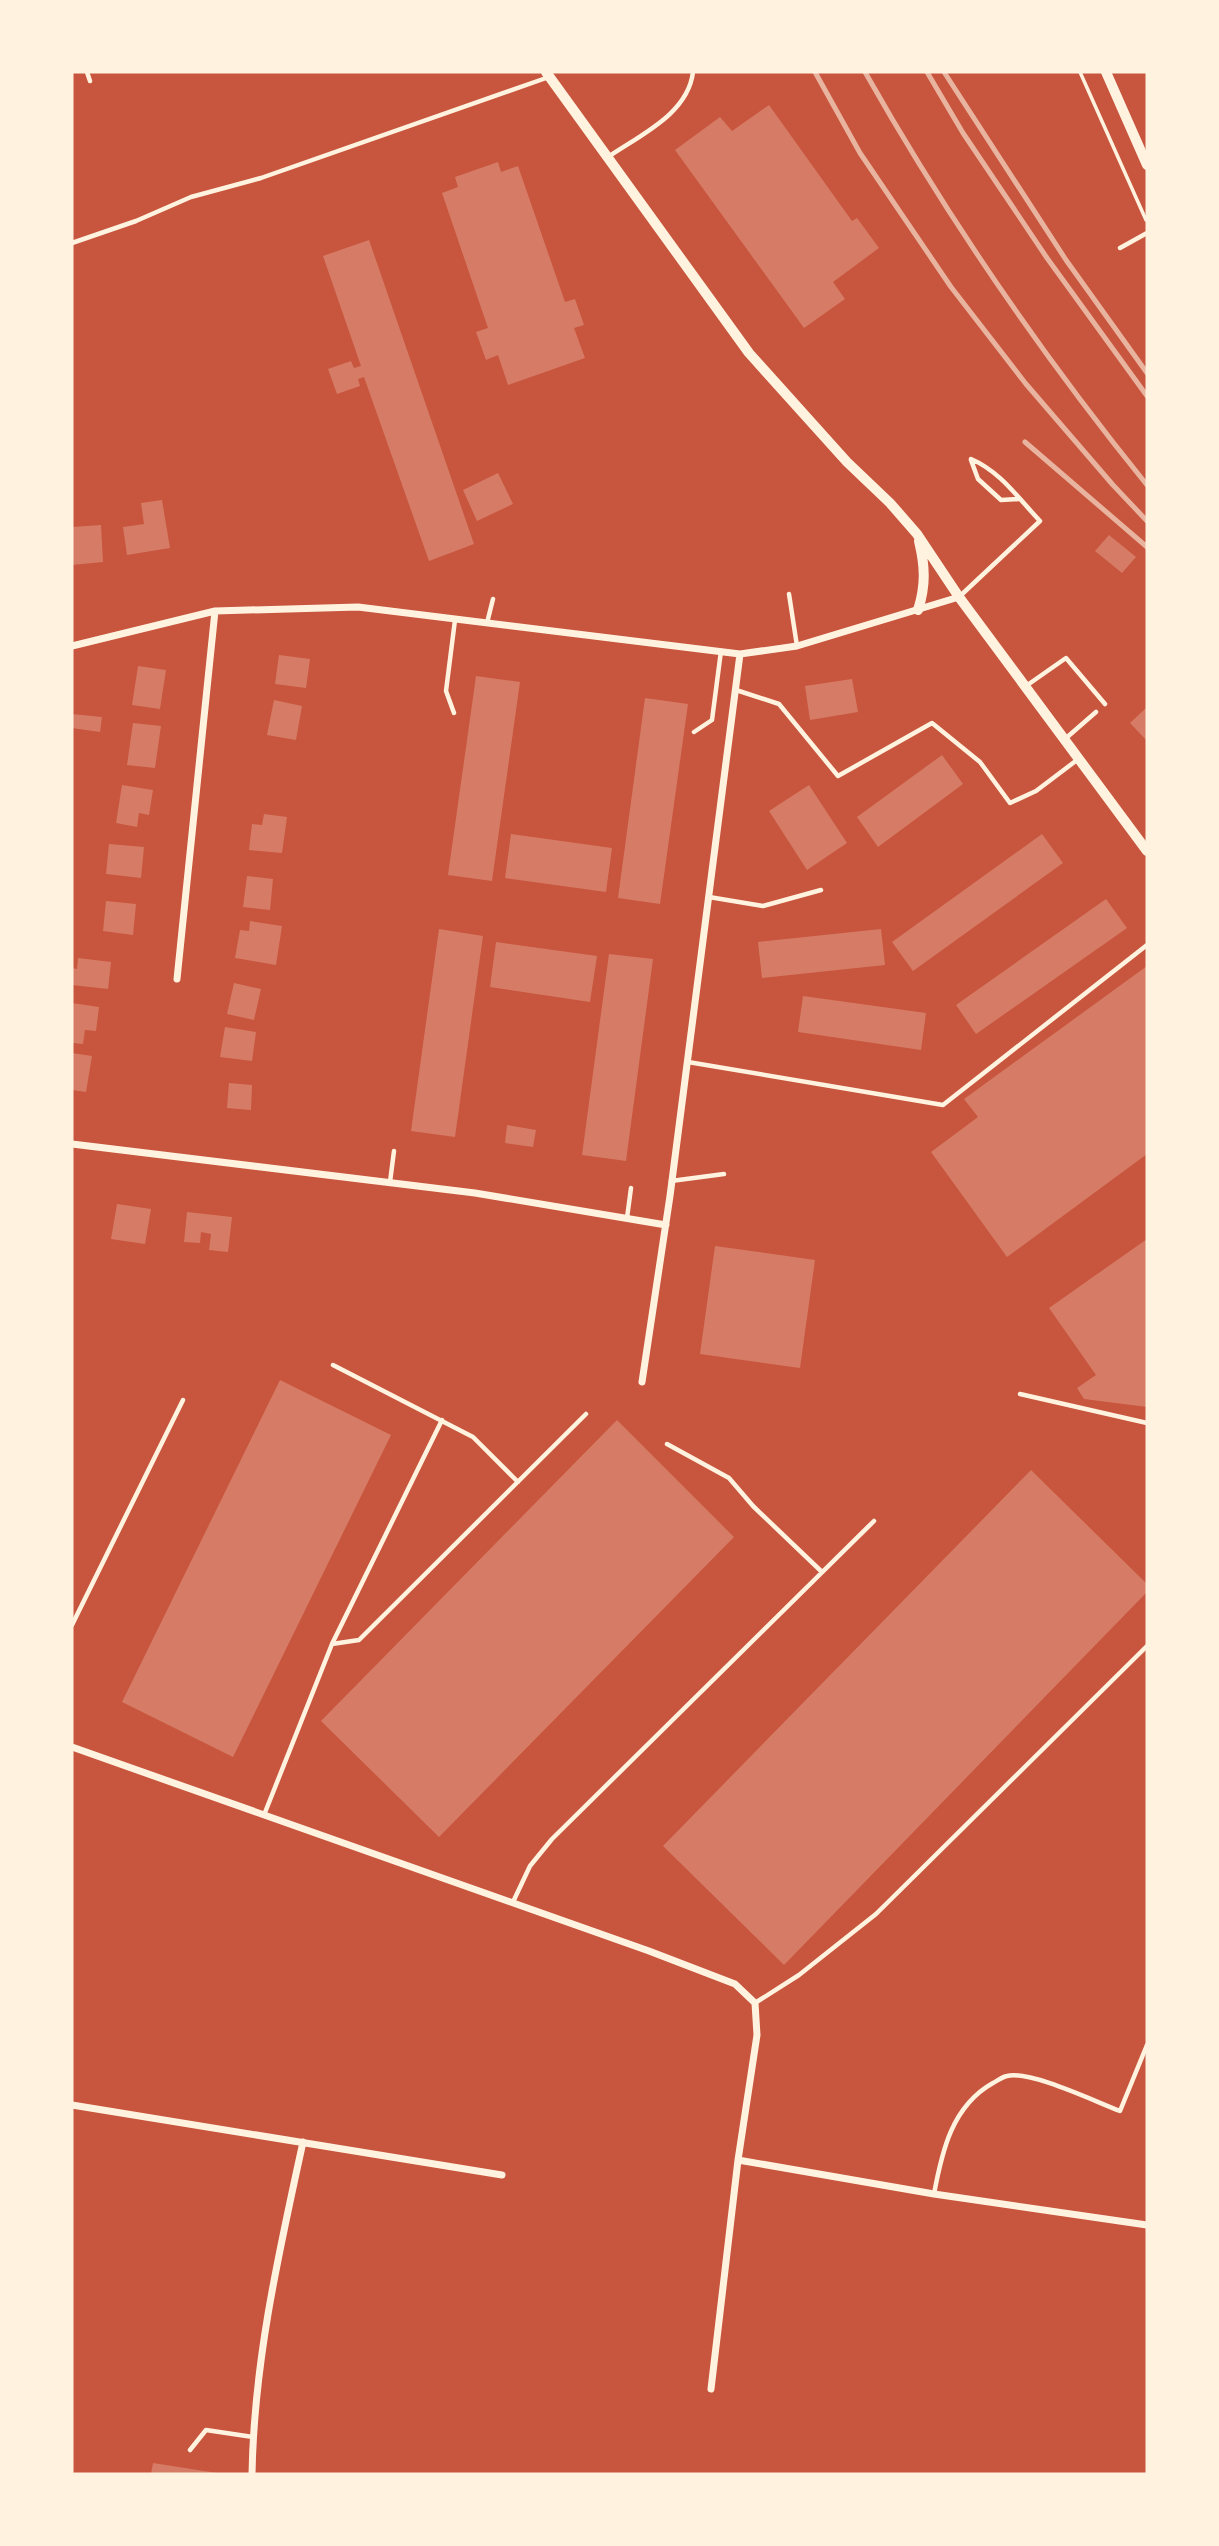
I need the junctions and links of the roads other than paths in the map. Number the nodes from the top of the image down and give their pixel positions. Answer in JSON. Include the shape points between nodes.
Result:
{"nodes":[{"id":1,"x":87,"y":72,"type":"edge"},
{"id":2,"x":692,"y":72,"type":"edge"},
{"id":3,"x":1106,"y":72,"type":"edge"},
{"id":4,"x":548,"y":74,"type":"edge"},
{"id":5,"x":90,"y":80,"type":"dead end"},
{"id":6,"x":607,"y":158,"type":"junction"},
{"id":7,"x":1147,"y":165,"type":"edge"},
{"id":8,"x":1147,"y":233,"type":"edge"},
{"id":9,"x":72,"y":243,"type":"edge"},
{"id":10,"x":1120,"y":248,"type":"dead end"},
{"id":11,"x":1019,"y":499,"type":"junction"},
{"id":12,"x":917,"y":534,"type":"junction"},
{"id":13,"x":789,"y":594,"type":"dead end"},
{"id":14,"x":959,"y":597,"type":"junction"},
{"id":15,"x":493,"y":598,"type":"dead end"},
{"id":16,"x":918,"y":610,"type":"junction"},
{"id":17,"x":215,"y":611,"type":"junction"},
{"id":18,"x":455,"y":619,"type":"junction"},
{"id":19,"x":487,"y":623,"type":"junction"},
{"id":20,"x":72,"y":646,"type":"edge"},
{"id":21,"x":797,"y":646,"type":"junction"},
{"id":22,"x":721,"y":651,"type":"junction"},
{"id":23,"x":740,"y":654,"type":"junction"},
{"id":24,"x":1025,"y":686,"type":"junction"},
{"id":25,"x":736,"y":690,"type":"junction"},
{"id":26,"x":1105,"y":704,"type":"dead end"},
{"id":27,"x":1096,"y":712,"type":"dead end"},
{"id":28,"x":454,"y":713,"type":"dead end"},
{"id":29,"x":694,"y":732,"type":"dead end"},
{"id":30,"x":1064,"y":739,"type":"junction"},
{"id":31,"x":1078,"y":759,"type":"junction"},
{"id":32,"x":1147,"y":851,"type":"edge"},
{"id":33,"x":821,"y":890,"type":"dead end"},
{"id":34,"x":708,"y":897,"type":"junction"},
{"id":35,"x":1147,"y":945,"type":"edge"},
{"id":36,"x":177,"y":979,"type":"dead end"},
{"id":37,"x":687,"y":1062,"type":"junction"},
{"id":38,"x":72,"y":1144,"type":"edge"},
{"id":39,"x":394,"y":1151,"type":"dead end"},
{"id":40,"x":724,"y":1174,"type":"dead end"},
{"id":41,"x":671,"y":1181,"type":"junction"},
{"id":42,"x":390,"y":1183,"type":"junction"},
{"id":43,"x":631,"y":1188,"type":"dead end"},
{"id":44,"x":627,"y":1219,"type":"junction"},
{"id":45,"x":666,"y":1225,"type":"junction"},
{"id":46,"x":333,"y":1365,"type":"dead end"},
{"id":47,"x":642,"y":1382,"type":"dead end"},
{"id":48,"x":1020,"y":1394,"type":"dead end"},
{"id":49,"x":183,"y":1400,"type":"dead end"},
{"id":50,"x":586,"y":1414,"type":"dead end"},
{"id":51,"x":442,"y":1420,"type":"junction"},
{"id":52,"x":1147,"y":1423,"type":"edge"},
{"id":53,"x":667,"y":1444,"type":"dead end"},
{"id":54,"x":518,"y":1482,"type":"junction"},
{"id":55,"x":874,"y":1521,"type":"dead end"},
{"id":56,"x":822,"y":1572,"type":"junction"},
{"id":57,"x":72,"y":1625,"type":"edge"},
{"id":58,"x":332,"y":1644,"type":"junction"},
{"id":59,"x":1147,"y":1646,"type":"edge"},
{"id":60,"x":72,"y":1747,"type":"edge"},
{"id":61,"x":264,"y":1815,"type":"junction"},
{"id":62,"x":513,"y":1902,"type":"junction"},
{"id":63,"x":755,"y":2003,"type":"junction"},
{"id":64,"x":1147,"y":2045,"type":"edge"},
{"id":65,"x":72,"y":2105,"type":"edge"},
{"id":66,"x":303,"y":2142,"type":"junction"},
{"id":67,"x":738,"y":2160,"type":"junction"},
{"id":68,"x":502,"y":2175,"type":"dead end"},
{"id":69,"x":934,"y":2193,"type":"junction"},
{"id":70,"x":1147,"y":2225,"type":"edge"},
{"id":71,"x":711,"y":2389,"type":"dead end"},
{"id":72,"x":254,"y":2437,"type":"junction"},
{"id":73,"x":190,"y":2451,"type":"dead end"},
{"id":74,"x":252,"y":2474,"type":"edge"}],
"edges":[{"from":1,"to":5,"type":"lane"},
{"from":2,"to":6,"type":"lane","via":[[679,106]]},
{"from":3,"to":7,"type":"street"},
{"from":4,"to":6,"type":"street"},
{"from":4,"to":9,"type":"lane","via":[[261,178],[191,197]]},
{"from":6,"to":12,"type":"street","via":[[749,353]]},
{"from":8,"to":10,"type":"lane"},
{"from":11,"to":11,"type":"lane","via":[[988,466],[971,459],[978,479],[1001,500]]},
{"from":11,"to":14,"type":"lane","via":[[1040,521]]},
{"from":12,"to":14,"type":"street"},
{"from":12,"to":16,"type":"street","via":[[925,584]]},
{"from":13,"to":21,"type":"lane"},
{"from":14,"to":16,"type":"street"},
{"from":14,"to":24,"type":"street"},
{"from":15,"to":19,"type":"lane"},
{"from":16,"to":21,"type":"street"},
{"from":17,"to":18,"type":"street","via":[[358,607]]},
{"from":17,"to":20,"type":"street"},
{"from":17,"to":36,"type":"street"},
{"from":18,"to":19,"type":"street"},
{"from":18,"to":28,"type":"lane","via":[[446,691]]},
{"from":19,"to":22,"type":"street"},
{"from":21,"to":23,"type":"street"},
{"from":22,"to":23,"type":"street"},
{"from":22,"to":29,"type":"lane","via":[[712,720]]},
{"from":23,"to":25,"type":"street"},
{"from":24,"to":26,"type":"lane","via":[[1066,658]]},
{"from":24,"to":30,"type":"street"},
{"from":25,"to":31,"type":"lane","via":[[779,704],[838,776],[932,723],[980,762],[1010,803],[1037,791]]},
{"from":25,"to":34,"type":"street"},
{"from":27,"to":30,"type":"lane"},
{"from":30,"to":31,"type":"street"},
{"from":31,"to":32,"type":"street"},
{"from":33,"to":34,"type":"lane","via":[[763,906]]},
{"from":34,"to":37,"type":"street"},
{"from":35,"to":37,"type":"lane","via":[[943,1105]]},
{"from":37,"to":41,"type":"street"},
{"from":38,"to":42,"type":"street"},
{"from":39,"to":42,"type":"lane"},
{"from":40,"to":41,"type":"lane"},
{"from":41,"to":45,"type":"street"},
{"from":42,"to":44,"type":"street"},
{"from":43,"to":44,"type":"lane"},
{"from":44,"to":45,"type":"street"},
{"from":45,"to":47,"type":"street"},
{"from":46,"to":51,"type":"lane"},
{"from":48,"to":52,"type":"lane"},
{"from":49,"to":57,"type":"lane"},
{"from":50,"to":54,"type":"lane"},
{"from":51,"to":54,"type":"lane","via":[[474,1437]]},
{"from":51,"to":58,"type":"lane"},
{"from":53,"to":56,"type":"lane","via":[[729,1479]]},
{"from":54,"to":58,"type":"lane","via":[[359,1640]]},
{"from":55,"to":56,"type":"lane"},
{"from":56,"to":62,"type":"lane","via":[[552,1839],[530,1866]]},
{"from":58,"to":61,"type":"lane"},
{"from":59,"to":63,"type":"lane","via":[[876,1914],[799,1975]]},
{"from":60,"to":61,"type":"street"},
{"from":61,"to":62,"type":"street"},
{"from":62,"to":63,"type":"street","via":[[735,1984]]},
{"from":63,"to":67,"type":"street","via":[[757,2035]]},
{"from":64,"to":69,"type":"lane","via":[[1120,2111],[1033,2078],[1007,2076],[980,2091],[960,2111],[942,2151]]},
{"from":65,"to":66,"type":"street"},
{"from":66,"to":68,"type":"street"},
{"from":66,"to":72,"type":"street","via":[[271,2284]]},
{"from":67,"to":69,"type":"street"},
{"from":67,"to":71,"type":"street"},
{"from":69,"to":70,"type":"street"},
{"from":72,"to":73,"type":"lane","via":[[206,2430]]},
{"from":72,"to":74,"type":"street"}]}
